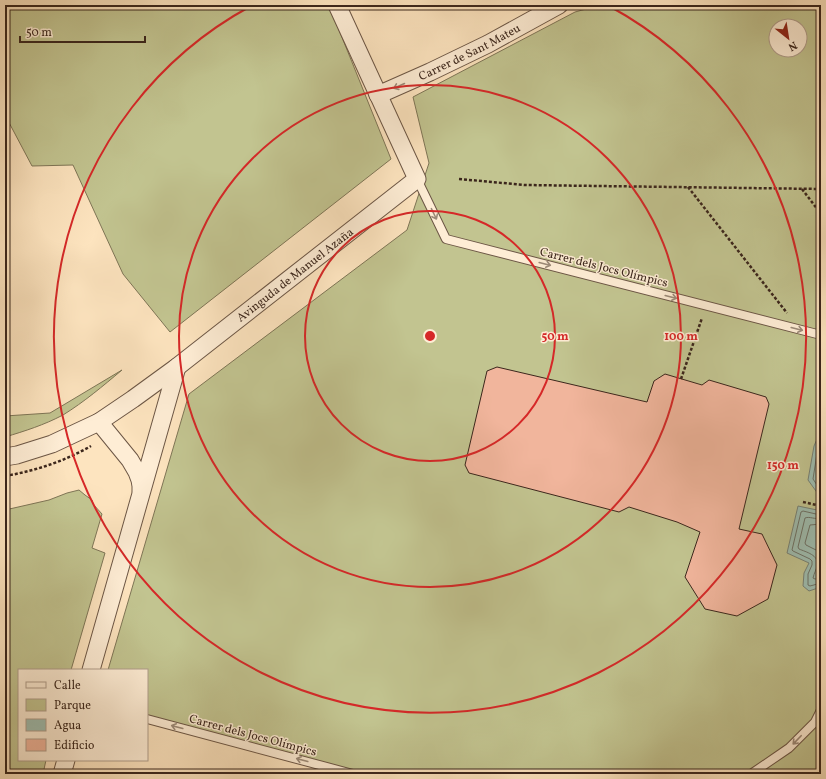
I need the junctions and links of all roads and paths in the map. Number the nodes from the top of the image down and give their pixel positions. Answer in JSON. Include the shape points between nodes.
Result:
{"nodes":[{"id":1,"x":337,"y":5,"type":"edge"},
{"id":2,"x":559,"y":5,"type":"edge"},
{"id":3,"x":378,"y":95,"type":"junction"},
{"id":4,"x":417,"y":179,"type":"junction"},
{"id":5,"x":460,"y":179,"type":"dead end"},
{"id":6,"x":688,"y":187,"type":"junction"},
{"id":7,"x":802,"y":189,"type":"junction"},
{"id":8,"x":821,"y":189,"type":"edge"},
{"id":9,"x":821,"y":214,"type":"edge"},
{"id":10,"x":707,"y":306,"type":"junction"},
{"id":11,"x":800,"y":330,"type":"junction"},
{"id":12,"x":821,"y":335,"type":"edge"},
{"id":13,"x":176,"y":367,"type":"junction"},
{"id":14,"x":681,"y":379,"type":"dead end"},
{"id":15,"x":99,"y":422,"type":"junction"},
{"id":16,"x":5,"y":457,"type":"edge"},
{"id":17,"x":140,"y":495,"type":"junction"},
{"id":18,"x":803,"y":502,"type":"dead end"},
{"id":19,"x":821,"y":506,"type":"edge"},
{"id":20,"x":91,"y":669,"type":"edge"},
{"id":21,"x":821,"y":710,"type":"edge"},
{"id":22,"x":148,"y":719,"type":"edge"},
{"id":23,"x":66,"y":761,"type":"edge"},
{"id":24,"x":62,"y":774,"type":"edge"},
{"id":25,"x":353,"y":774,"type":"edge"},
{"id":26,"x":751,"y":774,"type":"edge"}],
"edges":[{"from":1,"to":3,"type":"street"},
{"from":2,"to":3,"type":"street","name":"Carrer de Sant Mateu","one_way":true,"via":[[488,44]]},
{"from":3,"to":4,"type":"street"},
{"from":4,"to":10,"type":"lane","name":"Carrer dels Jocs Olímpics","one_way":true,"via":[[446,239]]},
{"from":4,"to":13,"type":"street","name":"Avinguda de Manuel Azaña"},
{"from":5,"to":6,"type":"path","via":[[525,185]]},
{"from":6,"to":7,"type":"path"},
{"from":6,"to":11,"type":"path"},
{"from":7,"to":8,"type":"path"},
{"from":7,"to":9,"type":"path"},
{"from":10,"to":11,"type":"lane","name":"Carrer dels Jocs Olímpics","one_way":true},
{"from":10,"to":14,"type":"path"},
{"from":11,"to":12,"type":"lane","name":"Carrer dels Jocs Olímpics"},
{"from":13,"to":15,"type":"street","name":"Avinguda de Manuel Azaña"},
{"from":13,"to":17,"type":"street"},
{"from":15,"to":16,"type":"street","name":"Avinguda de Manuel Azaña","via":[[52,444]]},
{"from":15,"to":17,"type":"street","via":[[138,472]]},
{"from":17,"to":20,"type":"street"},
{"from":18,"to":19,"type":"path"},
{"from":21,"to":26,"type":"lane","one_way":true,"via":[[815,722],[789,748]]},
{"from":25,"to":22,"type":"lane","name":"Carrer dels Jocs Olímpics","one_way":true},
{"from":23,"to":24,"type":"street"}]}
